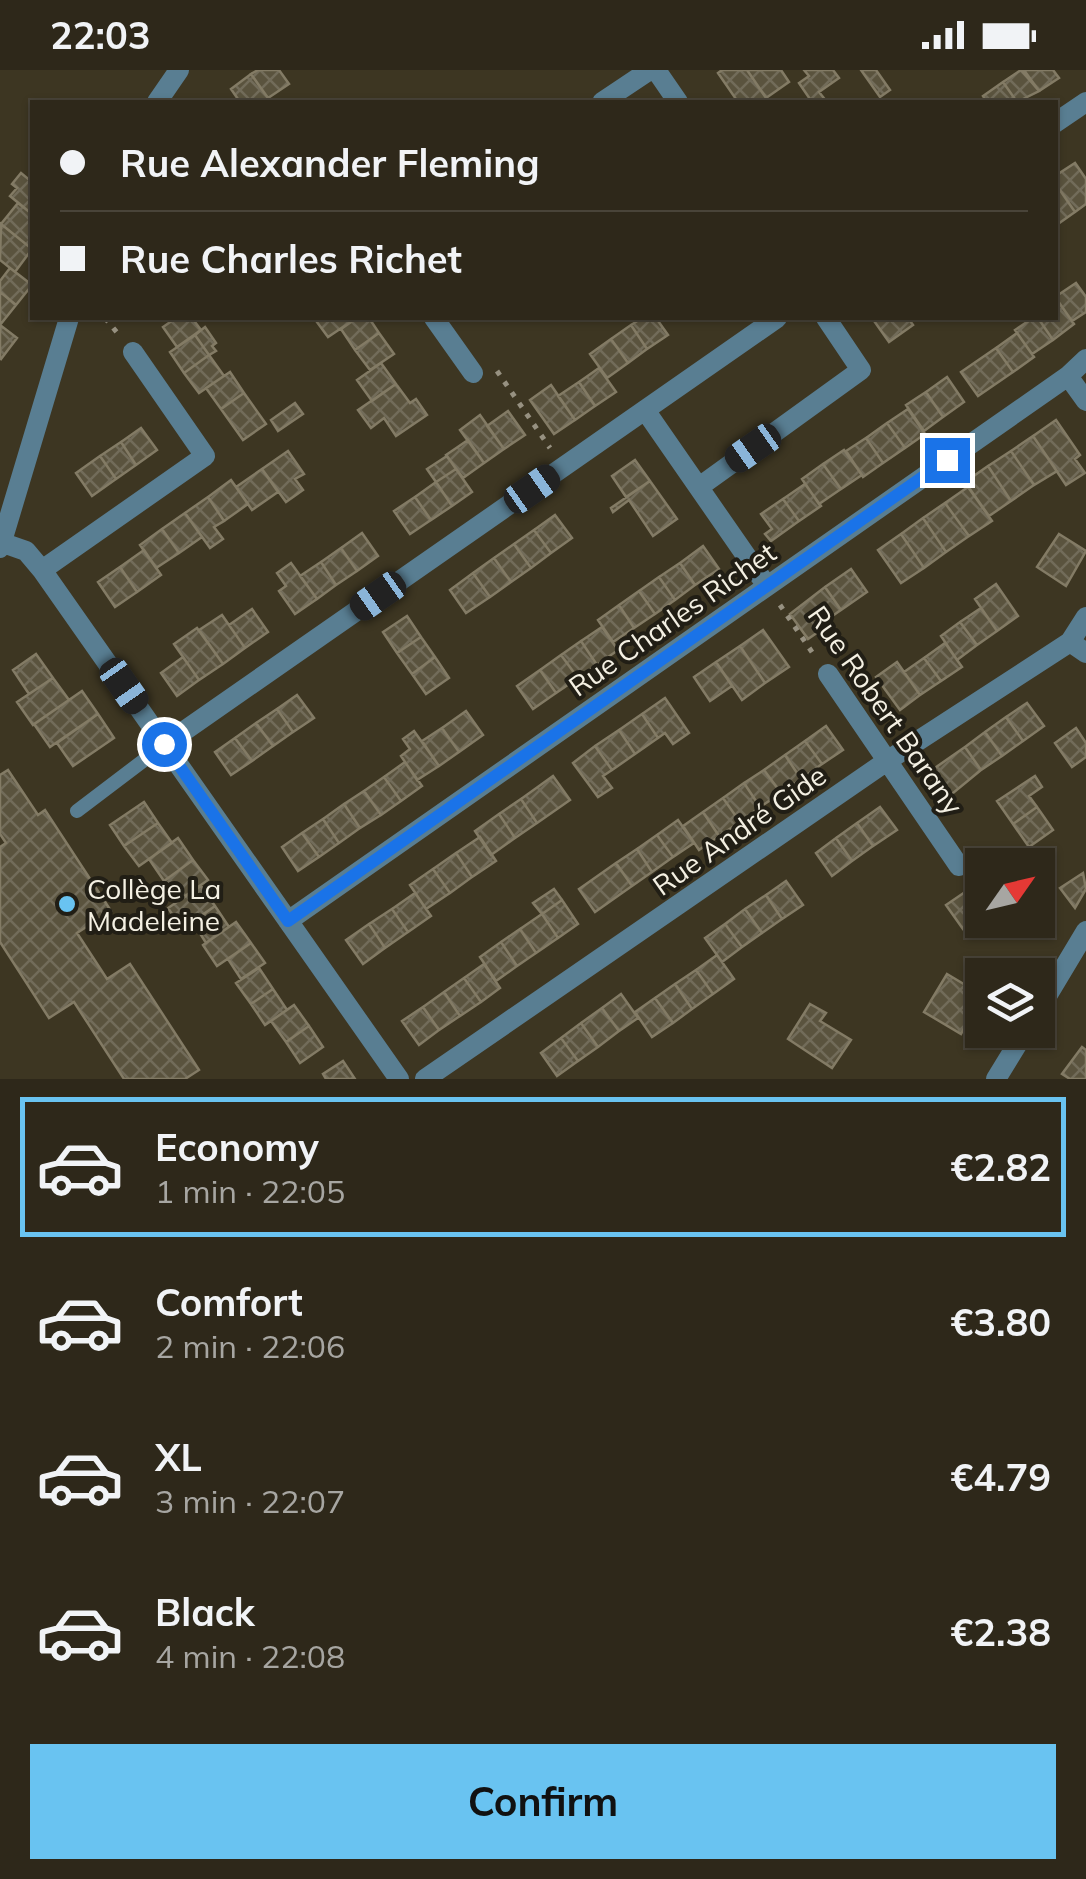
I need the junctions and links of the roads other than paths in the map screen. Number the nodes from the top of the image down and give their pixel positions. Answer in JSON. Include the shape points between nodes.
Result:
{"nodes":[{"id":1,"x":179,"y":70,"type":"edge"},
{"id":2,"x":653,"y":70,"type":"edge"},
{"id":3,"x":158,"y":100,"type":"edge"},
{"id":4,"x":605,"y":100,"type":"edge"},
{"id":5,"x":676,"y":100,"type":"edge"},
{"id":6,"x":1086,"y":102,"type":"edge"},
{"id":7,"x":1058,"y":122,"type":"edge"},
{"id":8,"x":68,"y":320,"type":"edge"},
{"id":9,"x":435,"y":320,"type":"edge"},
{"id":10,"x":774,"y":320,"type":"edge"},
{"id":11,"x":827,"y":320,"type":"edge"},
{"id":12,"x":133,"y":352,"type":"dead end"},
{"id":13,"x":1086,"y":359,"type":"edge"},
{"id":14,"x":473,"y":373,"type":"road end"},
{"id":15,"x":1068,"y":376,"type":"junction"},
{"id":16,"x":1086,"y":401,"type":"edge"},
{"id":17,"x":646,"y":410,"type":"junction"},
{"id":18,"x":698,"y":487,"type":"junction"},
{"id":19,"x":1,"y":546,"type":"edge"},
{"id":20,"x":42,"y":570,"type":"junction"},
{"id":21,"x":766,"y":586,"type":"junction"},
{"id":22,"x":1086,"y":617,"type":"edge"},
{"id":23,"x":1078,"y":647,"type":"edge"},
{"id":24,"x":828,"y":674,"type":"road end"},
{"id":25,"x":164,"y":744,"type":"junction"},
{"id":26,"x":887,"y":761,"type":"junction"},
{"id":27,"x":77,"y":811,"type":"dead end"},
{"id":28,"x":959,"y":866,"type":"dead end"},
{"id":29,"x":288,"y":921,"type":"junction"},
{"id":30,"x":1086,"y":931,"type":"edge"},
{"id":31,"x":1080,"y":955,"type":"edge"},
{"id":32,"x":1055,"y":988,"type":"edge"},
{"id":33,"x":1015,"y":1048,"type":"edge"},
{"id":34,"x":399,"y":1079,"type":"edge"},
{"id":35,"x":426,"y":1079,"type":"edge"},
{"id":36,"x":996,"y":1079,"type":"edge"}],
"edges":[{"from":1,"to":3,"type":"street"},
{"from":2,"to":4,"type":"street"},
{"from":2,"to":5,"type":"street"},
{"from":6,"to":7,"type":"street"},
{"from":8,"to":19,"type":"street"},
{"from":9,"to":14,"type":"street"},
{"from":10,"to":17,"type":"street"},
{"from":11,"to":18,"type":"street","via":[[862,370]]},
{"from":12,"to":20,"type":"street","via":[[205,456]]},
{"from":13,"to":15,"type":"street","name":"Rue Charles Richet"},
{"from":15,"to":16,"type":"street"},
{"from":15,"to":21,"type":"street","name":"Rue Charles Richet"},
{"from":17,"to":18,"type":"street"},
{"from":17,"to":25,"type":"street"},
{"from":18,"to":21,"type":"street"},
{"from":19,"to":20,"type":"street","via":[[26,551]]},
{"from":20,"to":25,"type":"street"},
{"from":21,"to":29,"type":"street","name":"Rue Charles Richet"},
{"from":22,"to":23,"type":"street"},
{"from":23,"to":26,"type":"street","name":"Rue André Gide"},
{"from":24,"to":26,"type":"street","name":"Rue Robert Barany"},
{"from":25,"to":27,"type":"lane"},
{"from":25,"to":29,"type":"street"},
{"from":26,"to":28,"type":"street","name":"Rue Robert Barany"},
{"from":26,"to":35,"type":"street","name":"Rue André Gide"},
{"from":29,"to":34,"type":"street"},
{"from":30,"to":31,"type":"street"},
{"from":31,"to":32,"type":"street"},
{"from":33,"to":36,"type":"street"}]}
